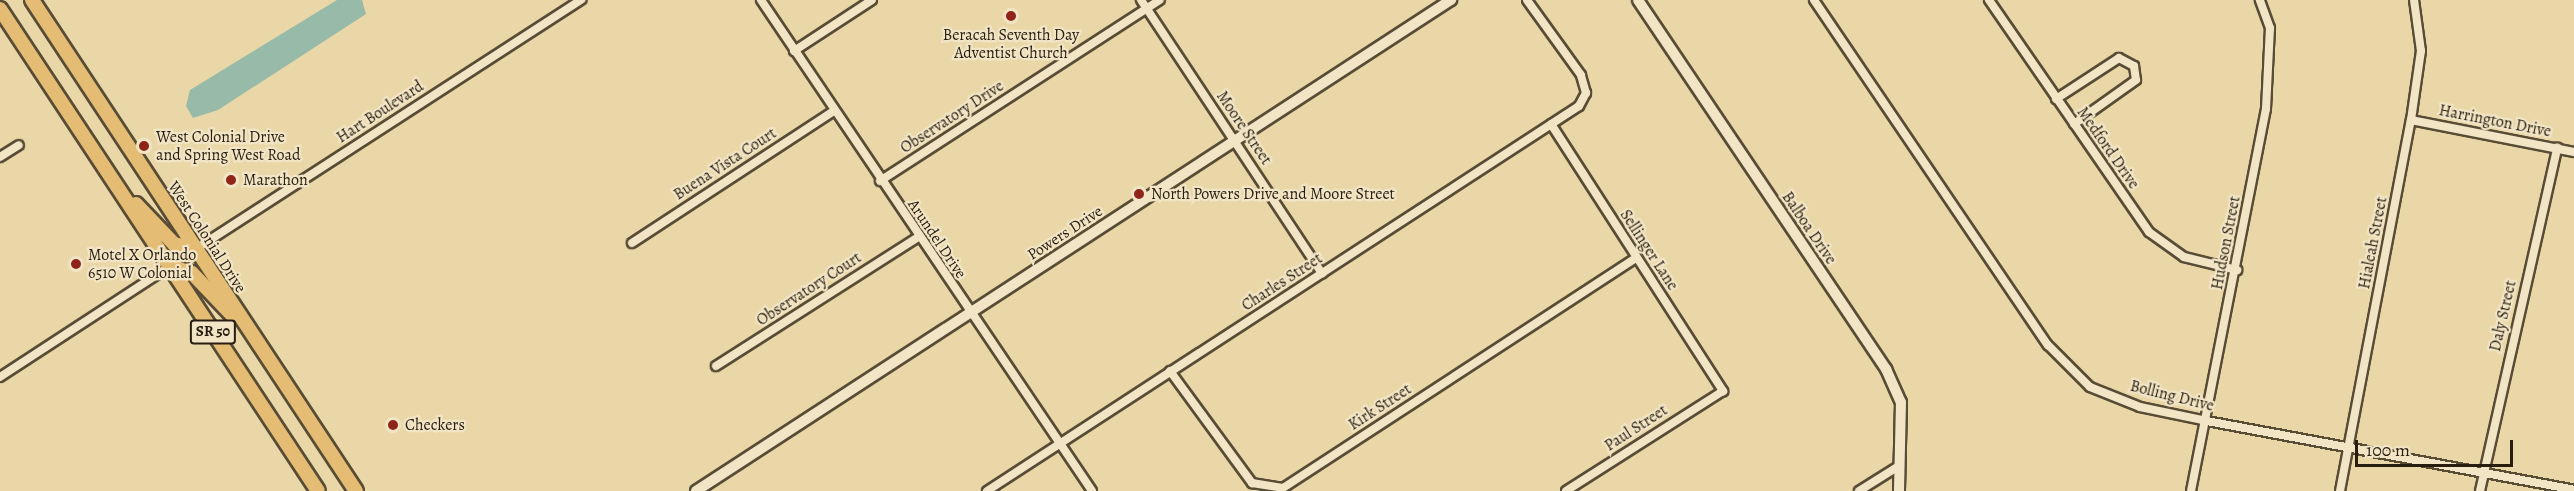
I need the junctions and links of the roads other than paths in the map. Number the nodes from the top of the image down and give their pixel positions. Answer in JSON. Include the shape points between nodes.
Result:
{"nodes":[{"id":1,"x":26,"y":0,"type":"edge"},
{"id":2,"x":32,"y":0,"type":"edge"},
{"id":3,"x":581,"y":0,"type":"edge"},
{"id":4,"x":761,"y":0,"type":"edge"},
{"id":5,"x":872,"y":0,"type":"edge"},
{"id":6,"x":1141,"y":0,"type":"edge"},
{"id":7,"x":1160,"y":0,"type":"edge"},
{"id":8,"x":1451,"y":0,"type":"edge"},
{"id":9,"x":1527,"y":0,"type":"edge"},
{"id":10,"x":1638,"y":0,"type":"edge"},
{"id":11,"x":1814,"y":0,"type":"edge"},
{"id":12,"x":1989,"y":0,"type":"edge"},
{"id":13,"x":2260,"y":0,"type":"edge"},
{"id":14,"x":2414,"y":0,"type":"edge"},
{"id":15,"x":0,"y":9,"type":"edge"},
{"id":16,"x":1147,"y":9,"type":"junction"},
{"id":17,"x":46,"y":21,"type":"junction"},
{"id":18,"x":794,"y":51,"type":"junction"},
{"id":19,"x":2056,"y":99,"type":"junction"},
{"id":20,"x":834,"y":111,"type":"junction"},
{"id":21,"x":2411,"y":120,"type":"junction"},
{"id":22,"x":1551,"y":124,"type":"junction"},
{"id":23,"x":2074,"y":124,"type":"junction"},
{"id":24,"x":1234,"y":140,"type":"junction"},
{"id":25,"x":18,"y":145,"type":"dead end"},
{"id":26,"x":2557,"y":148,"type":"junction"},
{"id":27,"x":2574,"y":152,"type":"edge"},
{"id":28,"x":0,"y":157,"type":"edge"},
{"id":29,"x":108,"y":174,"type":"junction"},
{"id":30,"x":880,"y":181,"type":"junction"},
{"id":31,"x":917,"y":238,"type":"junction"},
{"id":32,"x":632,"y":243,"type":"dead end"},
{"id":33,"x":196,"y":249,"type":"junction"},
{"id":34,"x":1636,"y":258,"type":"junction"},
{"id":35,"x":170,"y":266,"type":"junction"},
{"id":36,"x":2237,"y":270,"type":"junction"},
{"id":37,"x":1322,"y":273,"type":"junction"},
{"id":38,"x":969,"y":314,"type":"junction"},
{"id":39,"x":257,"y":342,"type":"junction"},
{"id":40,"x":716,"y":366,"type":"dead end"},
{"id":41,"x":1170,"y":371,"type":"junction"},
{"id":42,"x":0,"y":377,"type":"edge"},
{"id":43,"x":1723,"y":391,"type":"joint"},
{"id":44,"x":2207,"y":422,"type":"junction"},
{"id":45,"x":1059,"y":444,"type":"junction"},
{"id":46,"x":2350,"y":448,"type":"junction"},
{"id":47,"x":1899,"y":466,"type":"junction"},
{"id":48,"x":2482,"y":473,"type":"junction"},
{"id":49,"x":700,"y":490,"type":"edge"},
{"id":50,"x":2574,"y":490,"type":"edge"},
{"id":51,"x":318,"y":491,"type":"edge"},
{"id":52,"x":356,"y":491,"type":"edge"},
{"id":53,"x":987,"y":491,"type":"edge"},
{"id":54,"x":1092,"y":491,"type":"edge"},
{"id":55,"x":1566,"y":491,"type":"edge"},
{"id":56,"x":1859,"y":491,"type":"edge"},
{"id":57,"x":1899,"y":491,"type":"edge"},
{"id":58,"x":2191,"y":491,"type":"edge"},
{"id":59,"x":2340,"y":491,"type":"edge"},
{"id":60,"x":2480,"y":491,"type":"edge"}],
"edges":[{"from":1,"to":17,"type":"highway"},
{"from":2,"to":17,"type":"highway","name":"West Colonial Drive","number":"SR 50"},
{"from":3,"to":33,"type":"street","name":"Hart Boulevard"},
{"from":4,"to":18,"type":"street","name":"Arundel Drive"},
{"from":5,"to":18,"type":"street"},
{"from":6,"to":16,"type":"street","name":"Moore Street"},
{"from":7,"to":16,"type":"street","name":"Observatory Drive"},
{"from":8,"to":24,"type":"street","name":"Powers Drive"},
{"from":9,"to":22,"type":"street","name":"Charles Street","via":[[1568,53],[1586,93],[1579,106]]},
{"from":10,"to":47,"type":"street","name":"Balboa Drive","via":[[1886,369],[1901,402]]},
{"from":11,"to":44,"type":"street","name":"Bolling Drive","via":[[2048,345],[2090,387],[2140,407]]},
{"from":12,"to":19,"type":"street","name":"Medford Drive"},
{"from":13,"to":36,"type":"street","name":"Hudson Street","via":[[2270,28],[2271,69]]},
{"from":14,"to":21,"type":"street","name":"Hialeah Street","via":[[2421,51]]},
{"from":15,"to":29,"type":"highway","number":"SR 50"},
{"from":16,"to":24,"type":"street","name":"Moore Street"},
{"from":16,"to":30,"type":"street","name":"Observatory Drive"},
{"from":17,"to":33,"type":"highway","name":"West Colonial Drive","number":"SR 50"},
{"from":18,"to":20,"type":"street","name":"Arundel Drive"},
{"from":19,"to":23,"type":"street","name":"Medford Drive"},
{"from":19,"to":23,"type":"street","via":[[2119,58],[2134,66],[2136,80]]},
{"from":20,"to":30,"type":"street","name":"Arundel Drive"},
{"from":20,"to":32,"type":"street","name":"Buena Vista Court"},
{"from":21,"to":26,"type":"street","name":"Harrington Drive"},
{"from":21,"to":46,"type":"street","name":"Hialeah Street"},
{"from":22,"to":34,"type":"street","name":"Sellinger Lane"},
{"from":22,"to":37,"type":"street","name":"Charles Street"},
{"from":23,"to":36,"type":"street","name":"Medford Drive","via":[[2149,232],[2184,257]]},
{"from":24,"to":37,"type":"street","name":"Moore Street"},
{"from":24,"to":38,"type":"street","name":"Powers Drive"},
{"from":25,"to":28,"type":"street"},
{"from":26,"to":27,"type":"street","name":"Harrington Drive"},
{"from":26,"to":48,"type":"street","name":"Daly Street"},
{"from":29,"to":33,"type":"highway","via":[[174,244]]},
{"from":29,"to":35,"type":"highway","number":"SR 50"},
{"from":30,"to":31,"type":"street","name":"Arundel Drive"},
{"from":31,"to":38,"type":"street","name":"Arundel Drive"},
{"from":31,"to":40,"type":"street","name":"Observatory Court"},
{"from":33,"to":39,"type":"highway","name":"West Colonial Drive","number":"SR 50"},
{"from":34,"to":41,"type":"street","name":"Kirk Street","via":[[1283,488],[1252,483]]},
{"from":34,"to":43,"type":"street","name":"Sellinger Lane"},
{"from":35,"to":39,"type":"highway","via":[[192,273]]},
{"from":35,"to":42,"type":"street"},
{"from":35,"to":51,"type":"highway","number":"SR 50"},
{"from":36,"to":44,"type":"street","name":"Hudson Street"},
{"from":37,"to":41,"type":"street","name":"Charles Street"},
{"from":38,"to":45,"type":"street","name":"Arundel Drive"},
{"from":38,"to":49,"type":"street","name":"Powers Drive"},
{"from":39,"to":52,"type":"highway","name":"West Colonial Drive","number":"SR 50"},
{"from":41,"to":45,"type":"street","name":"Charles Street"},
{"from":43,"to":55,"type":"street","name":"Paul Street"},
{"from":44,"to":46,"type":"street","name":"Bolling Drive"},
{"from":44,"to":58,"type":"street","name":"Hudson Street"},
{"from":45,"to":53,"type":"street","name":"Charles Street"},
{"from":45,"to":54,"type":"street","name":"Arundel Drive"},
{"from":46,"to":48,"type":"street","name":"Bolling Drive"},
{"from":46,"to":59,"type":"street","name":"Hialeah Street"},
{"from":47,"to":56,"type":"street"},
{"from":47,"to":57,"type":"street","name":"Balboa Drive"},
{"from":48,"to":50,"type":"street","name":"Bolling Drive"},
{"from":48,"to":60,"type":"street","name":"Daly Street"}]}
